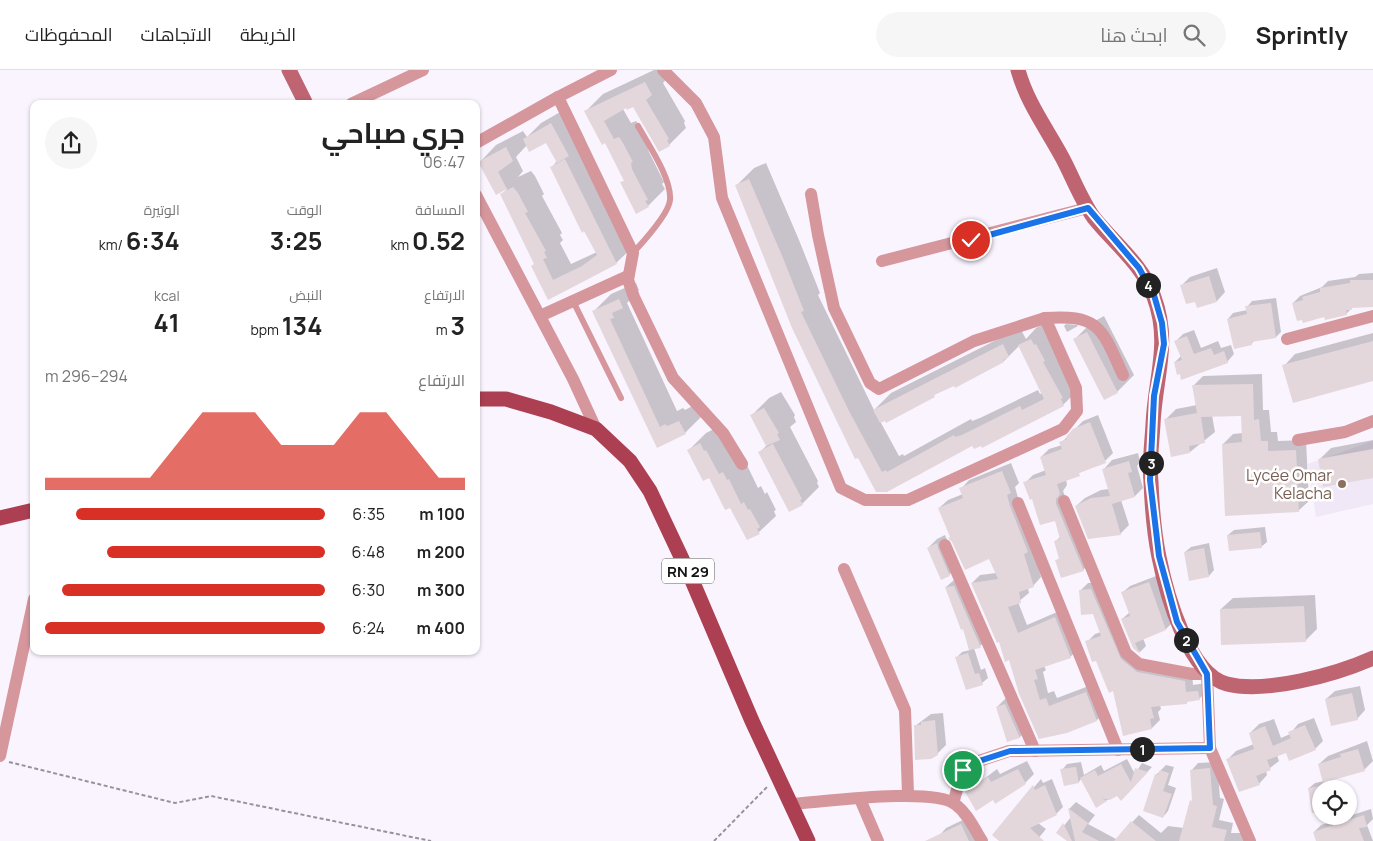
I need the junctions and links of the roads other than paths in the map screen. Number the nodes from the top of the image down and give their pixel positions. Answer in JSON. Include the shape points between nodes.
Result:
{"nodes":[{"id":1,"x":289,"y":70,"type":"edge"},
{"id":2,"x":424,"y":70,"type":"edge"},
{"id":3,"x":612,"y":70,"type":"edge"},
{"id":4,"x":663,"y":70,"type":"edge"},
{"id":5,"x":1018,"y":70,"type":"edge"},
{"id":6,"x":558,"y":96,"type":"junction"},
{"id":7,"x":304,"y":100,"type":"edge"},
{"id":8,"x":360,"y":100,"type":"edge"},
{"id":9,"x":638,"y":126,"type":"dead end"},
{"id":10,"x":480,"y":141,"type":"edge"},
{"id":11,"x":811,"y":194,"type":"dead end"},
{"id":12,"x":480,"y":203,"type":"edge"},
{"id":13,"x":1088,"y":208,"type":"junction"},
{"id":14,"x":633,"y":253,"type":"junction"},
{"id":15,"x":882,"y":261,"type":"dead end"},
{"id":16,"x":628,"y":276,"type":"junction"},
{"id":17,"x":573,"y":301,"type":"junction"},
{"id":18,"x":540,"y":316,"type":"junction"},
{"id":19,"x":1373,"y":316,"type":"edge"},
{"id":20,"x":1045,"y":318,"type":"junction"},
{"id":21,"x":1287,"y":339,"type":"dead end"},
{"id":22,"x":1123,"y":375,"type":"dead end"},
{"id":23,"x":621,"y":398,"type":"dead end"},
{"id":24,"x":480,"y":399,"type":"edge"},
{"id":25,"x":1373,"y":421,"type":"edge"},
{"id":26,"x":596,"y":429,"type":"junction"},
{"id":27,"x":1298,"y":440,"type":"dead end"},
{"id":28,"x":742,"y":464,"type":"dead end"},
{"id":29,"x":1064,"y":501,"type":"dead end"},
{"id":30,"x":1018,"y":503,"type":"dead end"},
{"id":31,"x":30,"y":511,"type":"edge"},
{"id":32,"x":0,"y":518,"type":"edge"},
{"id":33,"x":946,"y":545,"type":"dead end"},
{"id":34,"x":844,"y":569,"type":"dead end"},
{"id":35,"x":30,"y":617,"type":"edge"},
{"id":36,"x":1373,"y":658,"type":"edge"},
{"id":37,"x":1207,"y":674,"type":"junction"},
{"id":38,"x":1210,"y":748,"type":"junction"},
{"id":39,"x":1118,"y":750,"type":"junction"},
{"id":40,"x":1035,"y":751,"type":"junction"},
{"id":41,"x":0,"y":756,"type":"edge"},
{"id":42,"x":908,"y":794,"type":"junction"},
{"id":43,"x":860,"y":799,"type":"junction"},
{"id":44,"x":953,"y":802,"type":"junction"},
{"id":45,"x":791,"y":804,"type":"junction"},
{"id":46,"x":808,"y":841,"type":"edge"},
{"id":47,"x":878,"y":841,"type":"edge"},
{"id":48,"x":982,"y":841,"type":"edge"},
{"id":49,"x":1250,"y":841,"type":"edge"}],
"edges":[{"from":1,"to":7,"type":"main road"},
{"from":2,"to":8,"type":"street"},
{"from":3,"to":6,"type":"street"},
{"from":4,"to":20,"type":"street","via":[[696,103],[714,137],[722,198],[841,488],[865,500],[908,500],[1063,429],[1077,411],[1076,388]]},
{"from":5,"to":13,"type":"main road","via":[[1024,93]]},
{"from":6,"to":10,"type":"street"},
{"from":6,"to":14,"type":"street"},
{"from":9,"to":14,"type":"lane","via":[[666,179],[670,200],[659,223]]},
{"from":11,"to":20,"type":"street","via":[[834,308],[870,383],[879,389],[974,341]]},
{"from":12,"to":18,"type":"street"},
{"from":13,"to":15,"type":"street"},
{"from":13,"to":37,"type":"main road","via":[[1139,268],[1154,295],[1162,323],[1164,344],[1154,396],[1150,480],[1159,556],[1177,622]]},
{"from":14,"to":16,"type":"street"},
{"from":16,"to":17,"type":"street"},
{"from":16,"to":28,"type":"street","via":[[634,297],[673,378],[723,433]]},
{"from":17,"to":18,"type":"street"},
{"from":17,"to":23,"type":"lane"},
{"from":18,"to":26,"type":"street"},
{"from":19,"to":21,"type":"street"},
{"from":20,"to":22,"type":"street","via":[[1088,320],[1105,334]]},
{"from":24,"to":26,"type":"main road","number":"RN 29","via":[[506,399]]},
{"from":25,"to":27,"type":"street","via":[[1345,432]]},
{"from":26,"to":45,"type":"main road","number":"RN 29","via":[[630,461],[650,491]]},
{"from":29,"to":37,"type":"street","via":[[1126,652],[1139,664]]},
{"from":30,"to":39,"type":"street"},
{"from":31,"to":32,"type":"main road"},
{"from":33,"to":40,"type":"street"},
{"from":34,"to":42,"type":"street","via":[[905,710]]},
{"from":35,"to":41,"type":"street"},
{"from":36,"to":37,"type":"main road","via":[[1302,681],[1250,686],[1226,684]]},
{"from":37,"to":38,"type":"street"},
{"from":38,"to":39,"type":"street"},
{"from":38,"to":49,"type":"street"},
{"from":39,"to":40,"type":"street"},
{"from":40,"to":44,"type":"street","via":[[1010,751],[976,762],[963,770]]},
{"from":42,"to":43,"type":"street"},
{"from":42,"to":44,"type":"street"},
{"from":43,"to":45,"type":"street"},
{"from":43,"to":47,"type":"street"},
{"from":44,"to":48,"type":"street","via":[[966,815]]},
{"from":45,"to":46,"type":"main road","number":"RN 29"}]}
